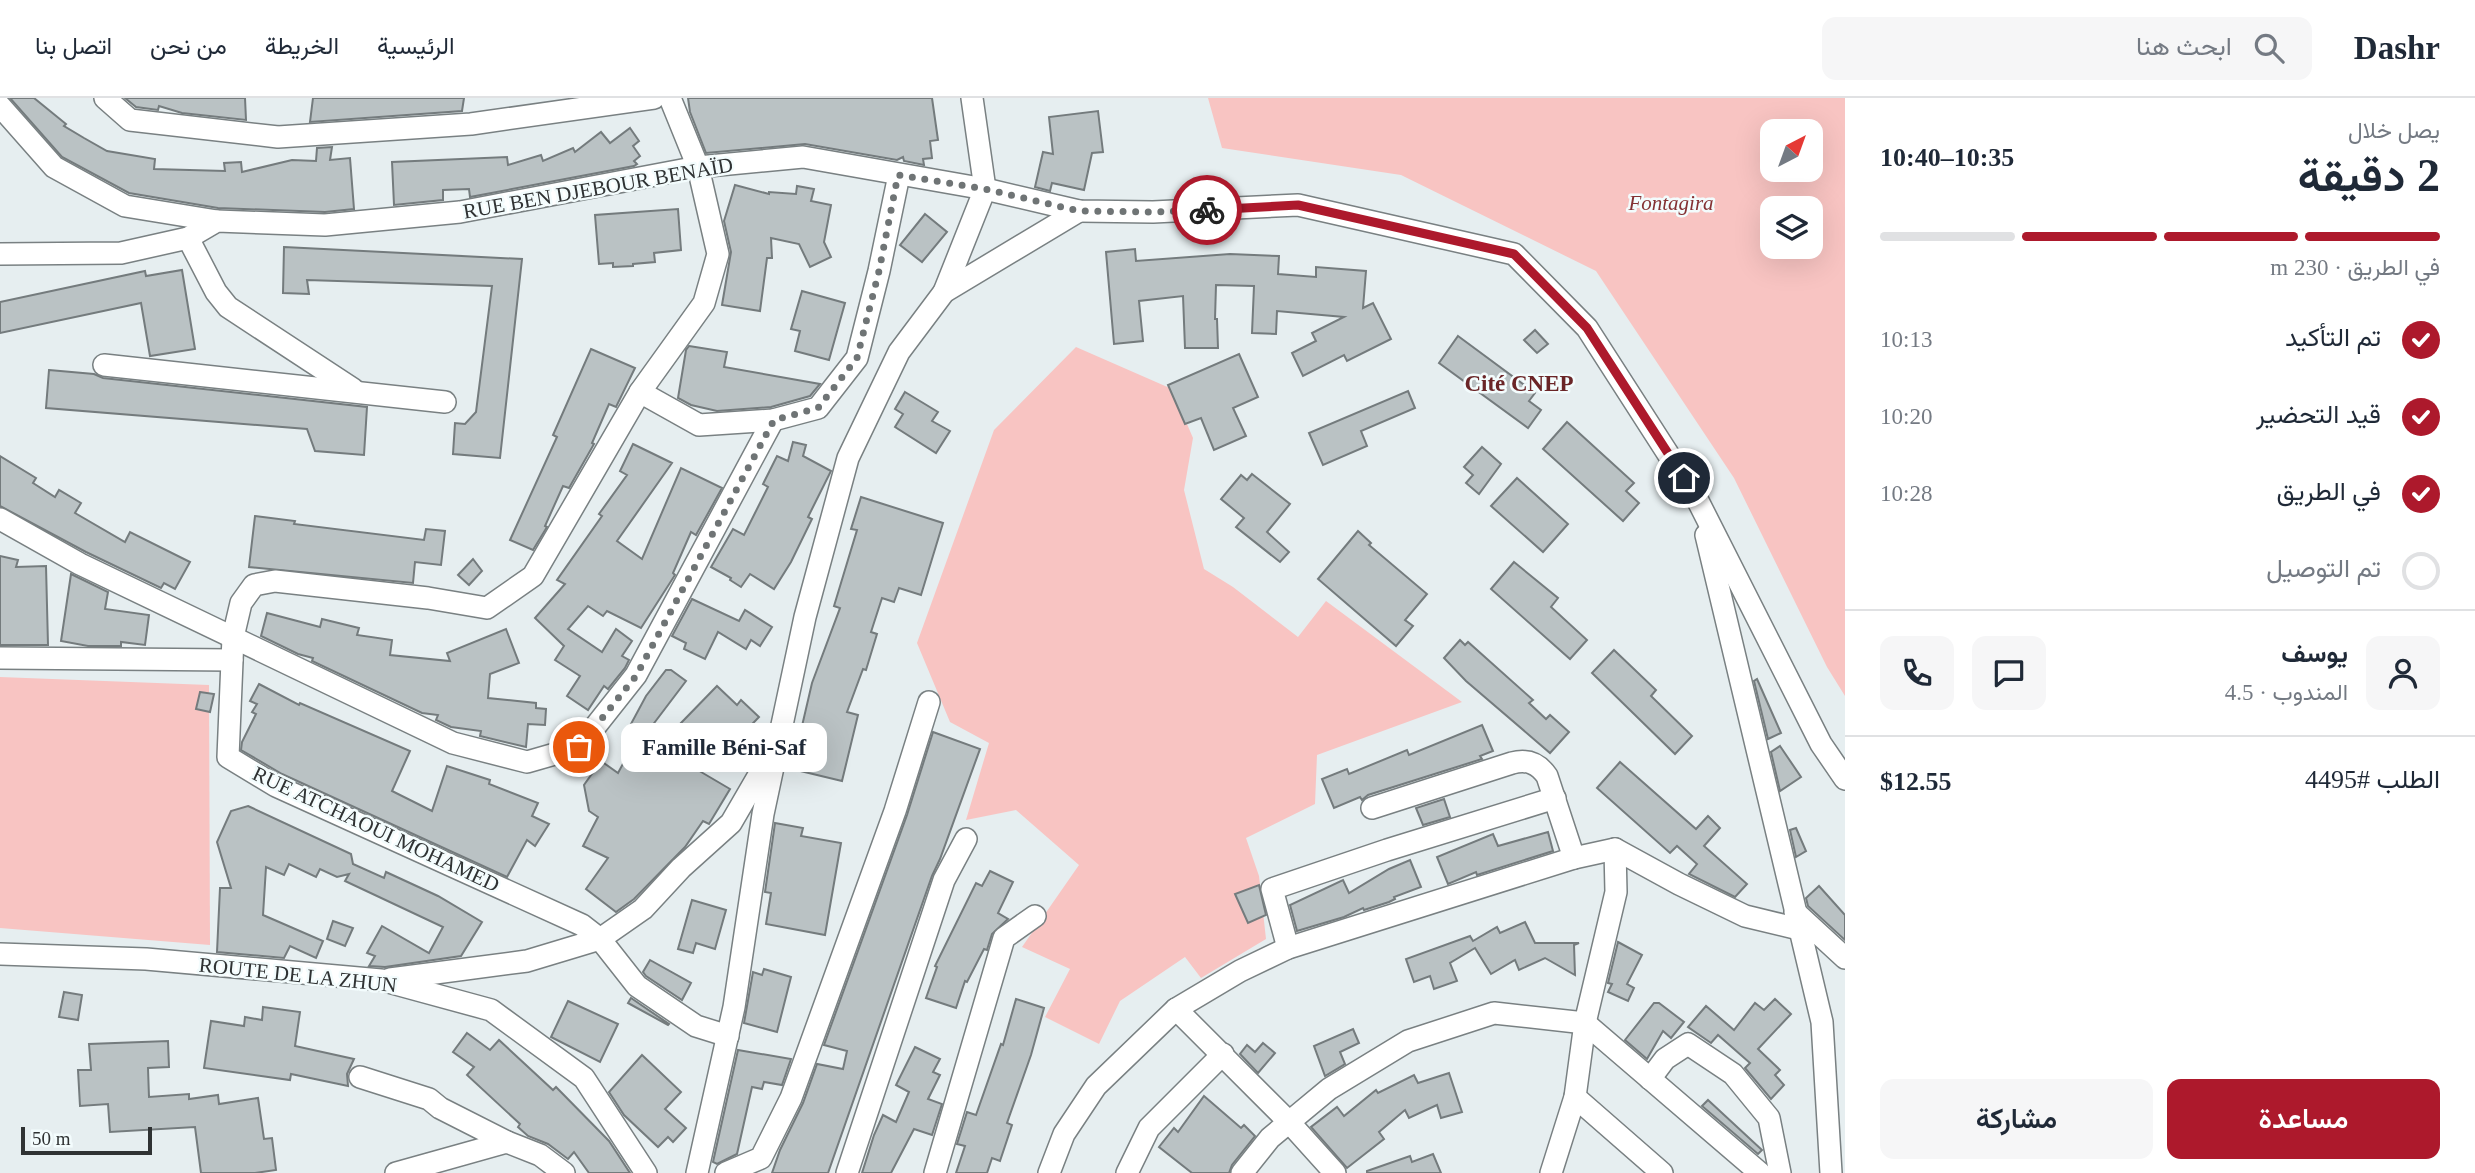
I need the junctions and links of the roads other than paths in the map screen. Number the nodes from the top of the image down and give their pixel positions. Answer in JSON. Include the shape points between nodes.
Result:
{"nodes":[{"id":1,"x":105,"y":98,"type":"edge"},
{"id":2,"x":654,"y":98,"type":"edge"},
{"id":3,"x":670,"y":98,"type":"edge"},
{"id":4,"x":972,"y":98,"type":"edge"},
{"id":5,"x":0,"y":106,"type":"edge"},
{"id":6,"x":698,"y":167,"type":"junction"},
{"id":7,"x":898,"y":175,"type":"junction"},
{"id":8,"x":985,"y":189,"type":"junction"},
{"id":9,"x":1079,"y":211,"type":"junction"},
{"id":10,"x":217,"y":221,"type":"junction"},
{"id":11,"x":188,"y":239,"type":"junction"},
{"id":12,"x":0,"y":254,"type":"edge"},
{"id":13,"x":944,"y":292,"type":"junction"},
{"id":14,"x":104,"y":365,"type":"dead end"},
{"id":15,"x":640,"y":392,"type":"junction"},
{"id":16,"x":358,"y":393,"type":"junction"},
{"id":17,"x":445,"y":402,"type":"dead end"},
{"id":18,"x":774,"y":420,"type":"junction"},
{"id":19,"x":0,"y":519,"type":"edge"},
{"id":20,"x":1715,"y":549,"type":"junction"},
{"id":21,"x":233,"y":637,"type":"junction"},
{"id":22,"x":0,"y":658,"type":"edge"},
{"id":23,"x":232,"y":660,"type":"junction"},
{"id":24,"x":929,"y":702,"type":"dead end"},
{"id":25,"x":778,"y":744,"type":"junction"},
{"id":26,"x":1845,"y":779,"type":"edge"},
{"id":27,"x":1555,"y":798,"type":"junction"},
{"id":28,"x":1371,"y":808,"type":"dead end"},
{"id":29,"x":966,"y":839,"type":"dead end"},
{"id":30,"x":1615,"y":849,"type":"junction"},
{"id":31,"x":1574,"y":859,"type":"junction"},
{"id":32,"x":1035,"y":916,"type":"dead end"},
{"id":33,"x":1797,"y":921,"type":"junction"},
{"id":34,"x":600,"y":939,"type":"junction"},
{"id":35,"x":1288,"y":948,"type":"junction"},
{"id":36,"x":0,"y":954,"type":"edge"},
{"id":37,"x":1845,"y":958,"type":"edge"},
{"id":38,"x":381,"y":980,"type":"junction"},
{"id":39,"x":1177,"y":1009,"type":"junction"},
{"id":40,"x":1585,"y":1023,"type":"junction"},
{"id":41,"x":728,"y":1036,"type":"junction"},
{"id":42,"x":1223,"y":1054,"type":"junction"},
{"id":43,"x":360,"y":1077,"type":"dead end"},
{"id":44,"x":1650,"y":1079,"type":"junction"},
{"id":45,"x":1575,"y":1097,"type":"junction"},
{"id":46,"x":1289,"y":1122,"type":"junction"},
{"id":47,"x":507,"y":1142,"type":"junction"},
{"id":48,"x":471,"y":1152,"type":"junction"},
{"id":49,"x":1559,"y":1169,"type":"edge"},
{"id":50,"x":1328,"y":1171,"type":"edge"},
{"id":51,"x":397,"y":1173,"type":"edge"},
{"id":52,"x":460,"y":1173,"type":"edge"},
{"id":53,"x":564,"y":1173,"type":"edge"},
{"id":54,"x":646,"y":1173,"type":"edge"},
{"id":55,"x":697,"y":1173,"type":"edge"},
{"id":56,"x":726,"y":1173,"type":"edge"},
{"id":57,"x":847,"y":1173,"type":"edge"},
{"id":58,"x":935,"y":1173,"type":"edge"},
{"id":59,"x":1049,"y":1173,"type":"edge"},
{"id":60,"x":1128,"y":1173,"type":"edge"},
{"id":61,"x":1242,"y":1173,"type":"edge"},
{"id":62,"x":1662,"y":1173,"type":"edge"},
{"id":63,"x":1759,"y":1173,"type":"edge"},
{"id":64,"x":1780,"y":1173,"type":"edge"},
{"id":65,"x":1831,"y":1173,"type":"edge"}],
"edges":[{"from":1,"to":2,"type":"street","via":[[130,120],[278,137],[471,124]]},
{"from":3,"to":6,"type":"street","name":"RUE ATCHAOUI MOHAMED"},
{"from":4,"to":8,"type":"street"},
{"from":5,"to":10,"type":"street","via":[[54,167],[125,206]]},
{"from":6,"to":7,"type":"street","name":"RUE BEN DJEBOUR BENAÏD","via":[[803,157]]},
{"from":6,"to":10,"type":"street","name":"RUE BEN DJEBOUR BENAÏD","via":[[460,212],[325,225]]},
{"from":6,"to":15,"type":"street","name":"RUE ATCHAOUI MOHAMED","via":[[718,254],[704,303]]},
{"from":7,"to":8,"type":"street","name":"RUE BEN DJEBOUR BENAÏD"},
{"from":7,"to":18,"type":"street","via":[[857,358],[818,408]]},
{"from":8,"to":9,"type":"street","name":"RUE BEN DJEBOUR BENAÏD"},
{"from":8,"to":13,"type":"street"},
{"from":9,"to":13,"type":"street"},
{"from":9,"to":20,"type":"street","name":"RUE BEN DJEBOUR BENAÏD","via":[[1298,205],[1514,254],[1587,328],[1698,499]]},
{"from":10,"to":11,"type":"street"},
{"from":11,"to":12,"type":"street","via":[[121,253]]},
{"from":11,"to":16,"type":"street","via":[[228,307]]},
{"from":13,"to":25,"type":"street","via":[[899,352],[848,458],[805,617]]},
{"from":14,"to":16,"type":"street"},
{"from":15,"to":18,"type":"street","via":[[699,425]]},
{"from":15,"to":21,"type":"street","name":"RUE ATCHAOUI MOHAMED","via":[[533,576],[487,608],[275,581],[254,585],[241,603]]},
{"from":16,"to":17,"type":"street"},
{"from":18,"to":21,"type":"street","via":[[636,676],[579,747],[527,762],[453,743]]},
{"from":19,"to":21,"type":"street","via":[[80,564]]},
{"from":20,"to":26,"type":"street","via":[[1821,744]]},
{"from":20,"to":33,"type":"street"},
{"from":21,"to":23,"type":"street","name":"RUE ATCHAOUI MOHAMED"},
{"from":22,"to":23,"type":"street"},
{"from":23,"to":34,"type":"street","name":"RUE ATCHAOUI MOHAMED","via":[[228,757],[276,786],[582,925]]},
{"from":24,"to":56,"type":"street","via":[[791,1098],[761,1158]]},
{"from":25,"to":34,"type":"street","via":[[731,823],[643,909]]},
{"from":25,"to":41,"type":"street"},
{"from":27,"to":28,"type":"street","via":[[1543,770],[1532,762],[1518,761]]},
{"from":27,"to":31,"type":"street"},
{"from":27,"to":35,"type":"street","via":[[1272,889]]},
{"from":29,"to":57,"type":"street","via":[[944,880]]},
{"from":30,"to":31,"type":"street"},
{"from":30,"to":33,"type":"street","via":[[1745,916]]},
{"from":30,"to":40,"type":"street","via":[[1616,892]]},
{"from":31,"to":35,"type":"street"},
{"from":32,"to":58,"type":"street","via":[[1004,938]]},
{"from":33,"to":37,"type":"street"},
{"from":33,"to":65,"type":"street","via":[[1822,1022]]},
{"from":34,"to":38,"type":"street","via":[[527,961]]},
{"from":34,"to":41,"type":"street","name":"RUE ATCHAOUI MOHAMED","via":[[637,986],[696,1026]]},
{"from":35,"to":39,"type":"street"},
{"from":36,"to":38,"type":"street","name":"ROUTE DE LA ZHUN","via":[[146,959]]},
{"from":38,"to":54,"type":"street","name":"ROUTE DE LA ZHUN","via":[[491,1010],[564,1062],[584,1078]]},
{"from":39,"to":42,"type":"street"},
{"from":39,"to":59,"type":"street","via":[[1096,1086],[1063,1135]]},
{"from":40,"to":44,"type":"street"},
{"from":40,"to":45,"type":"street"},
{"from":40,"to":46,"type":"street","via":[[1494,1013],[1408,1041],[1329,1089]]},
{"from":41,"to":55,"type":"street"},
{"from":42,"to":46,"type":"street"},
{"from":42,"to":60,"type":"street","via":[[1149,1128]]},
{"from":43,"to":47,"type":"street","via":[[429,1099]]},
{"from":44,"to":63,"type":"street"},
{"from":44,"to":64,"type":"street","via":[[1664,1059],[1688,1044],[1733,1074],[1769,1118]]},
{"from":45,"to":49,"type":"street"},
{"from":45,"to":62,"type":"street"},
{"from":46,"to":50,"type":"street"},
{"from":46,"to":61,"type":"street"},
{"from":47,"to":48,"type":"street"},
{"from":47,"to":53,"type":"street","via":[[540,1155]]},
{"from":48,"to":51,"type":"street"},
{"from":48,"to":52,"type":"street"}]}
